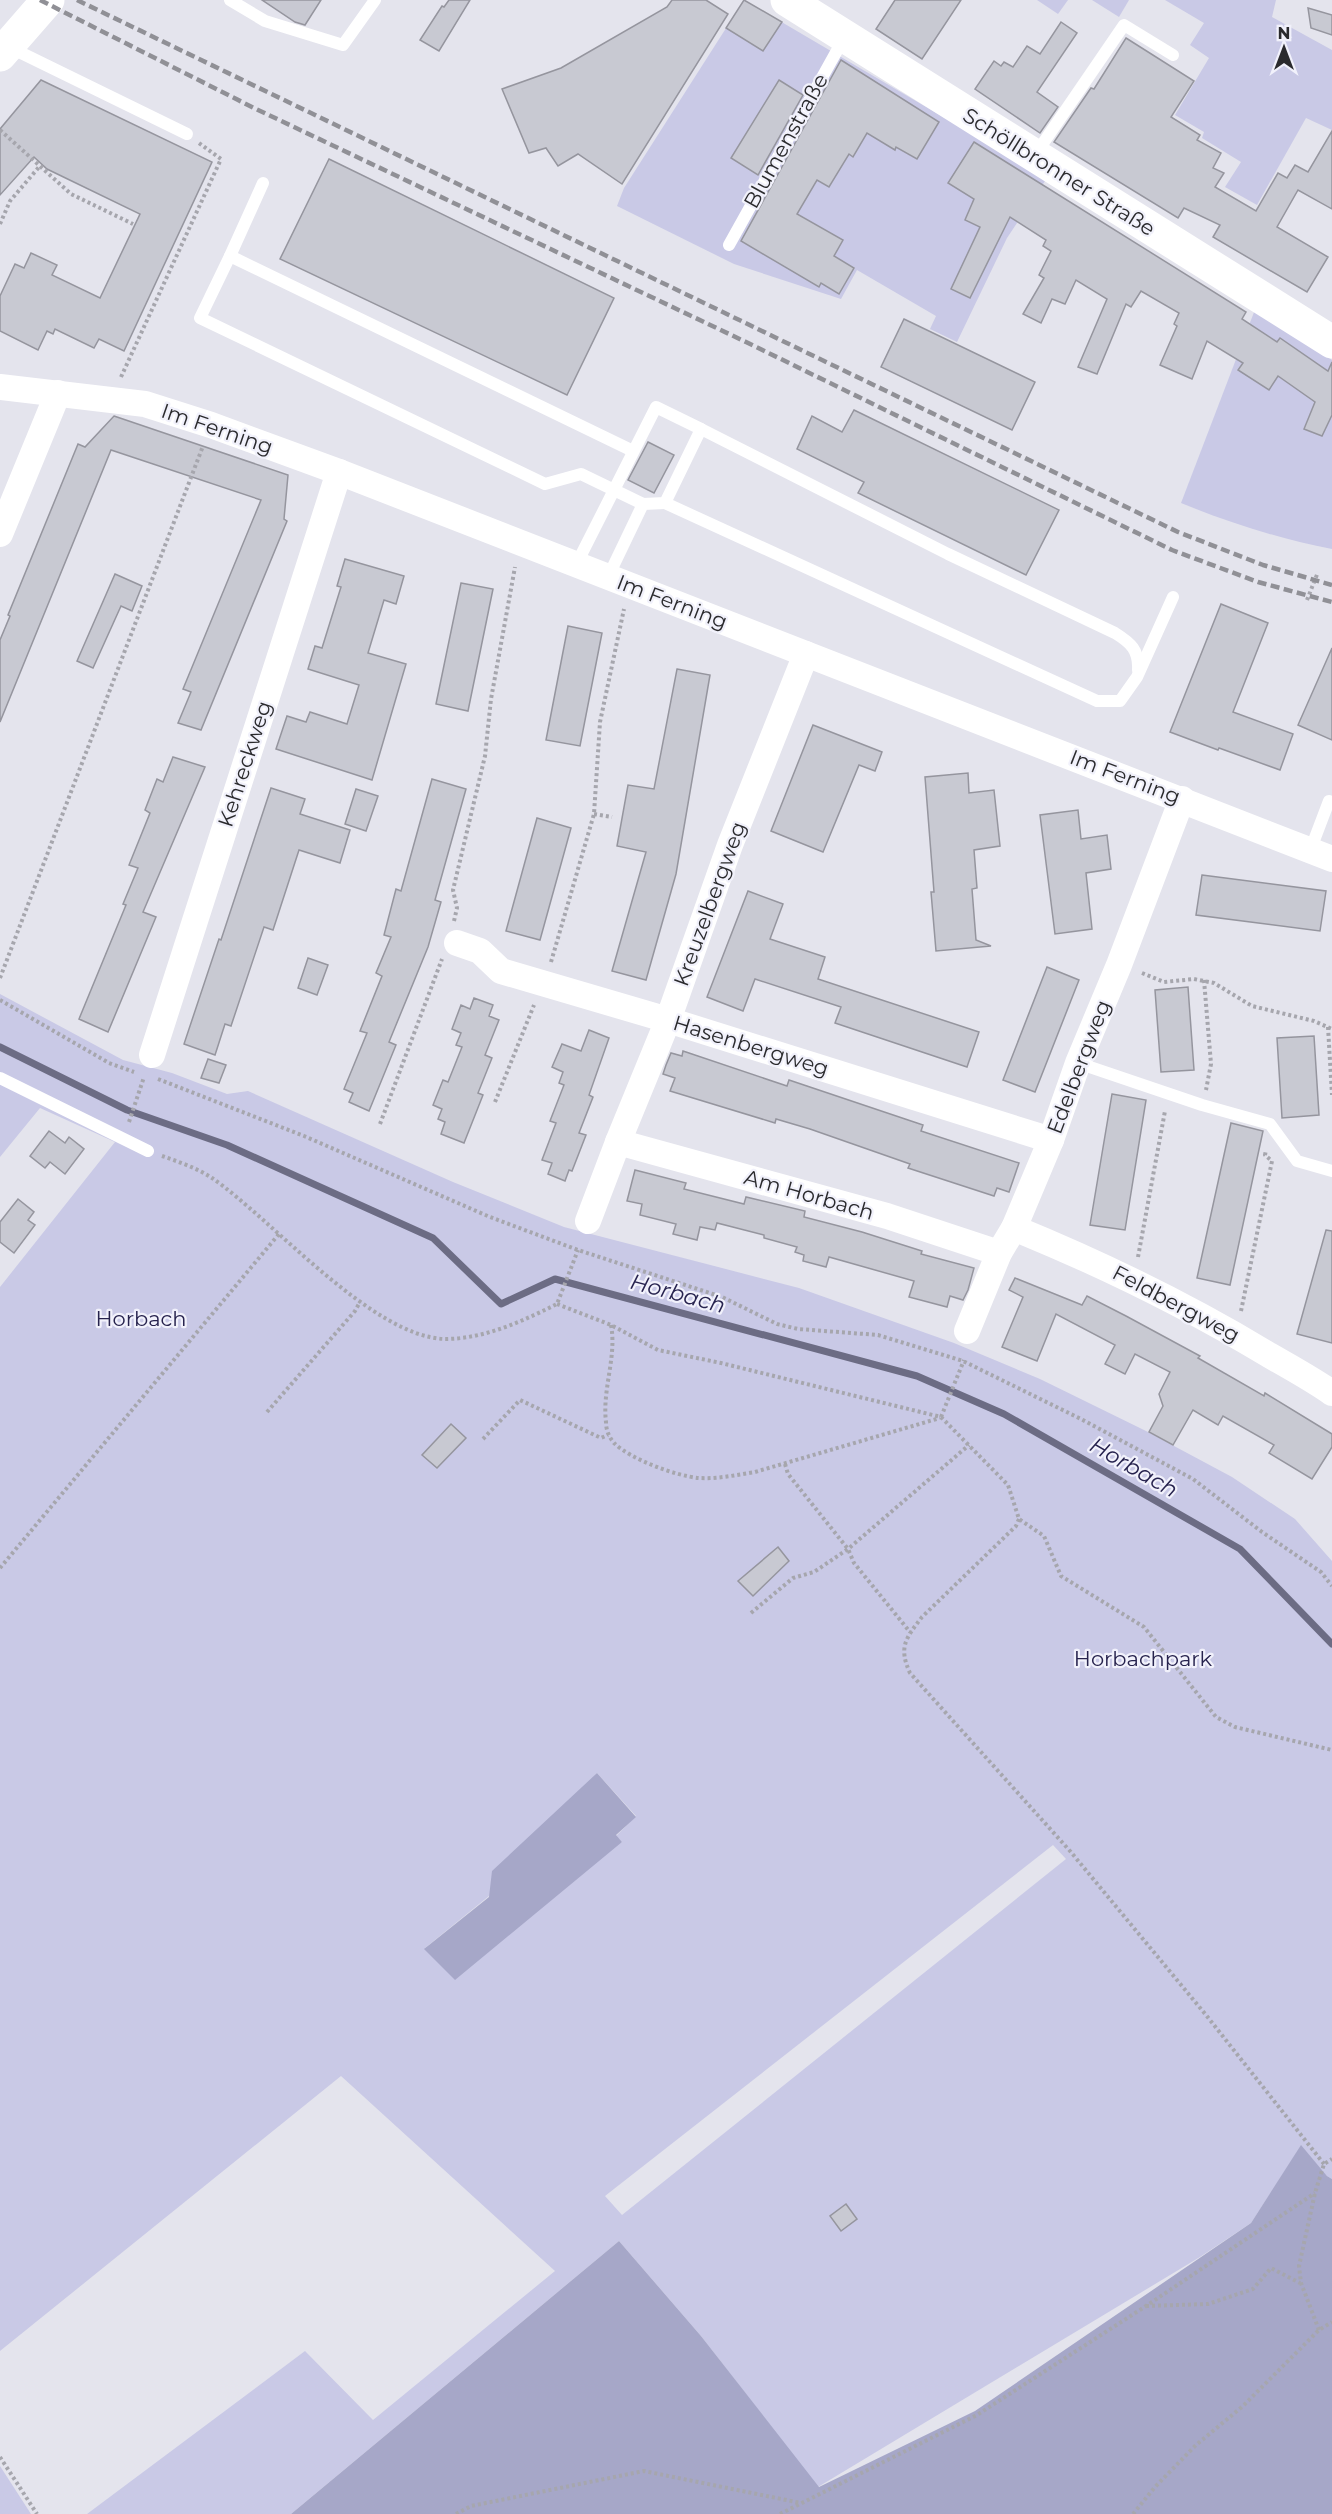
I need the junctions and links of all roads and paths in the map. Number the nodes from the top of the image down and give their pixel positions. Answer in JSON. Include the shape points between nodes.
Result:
{"nodes":[{"id":1,"x":48,"y":0,"type":"edge"},
{"id":2,"x":230,"y":0,"type":"edge"},
{"id":3,"x":375,"y":0,"type":"edge"},
{"id":4,"x":799,"y":3,"type":"edge"},
{"id":5,"x":844,"y":38,"type":"junction"},
{"id":6,"x":2,"y":52,"type":"edge"},
{"id":7,"x":1173,"y":55,"type":"dead end"},
{"id":8,"x":0,"y":130,"type":"edge"},
{"id":9,"x":187,"y":134,"type":"joint"},
{"id":10,"x":1034,"y":156,"type":"junction"},
{"id":11,"x":39,"y":166,"type":"junction"},
{"id":12,"x":263,"y":183,"type":"dead end"},
{"id":13,"x":0,"y":224,"type":"edge"},
{"id":14,"x":132,"y":224,"type":"dead end"},
{"id":15,"x":729,"y":245,"type":"dead end"},
{"id":16,"x":230,"y":256,"type":"junction"},
{"id":17,"x":1332,"y":342,"type":"edge"},
{"id":18,"x":0,"y":387,"type":"edge"},
{"id":19,"x":58,"y":393,"type":"junction"},
{"id":20,"x":115,"y":399,"type":"junction"},
{"id":21,"x":211,"y":425,"type":"junction"},
{"id":22,"x":701,"y":429,"type":"junction"},
{"id":23,"x":633,"y":451,"type":"junction"},
{"id":24,"x":339,"y":472,"type":"junction"},
{"id":25,"x":614,"y":489,"type":"junction"},
{"id":26,"x":665,"y":503,"type":"junction"},
{"id":27,"x":643,"y":504,"type":"junction"},
{"id":28,"x":0,"y":534,"type":"edge"},
{"id":29,"x":519,"y":543,"type":"junction"},
{"id":30,"x":576,"y":565,"type":"junction"},
{"id":31,"x":1318,"y":572,"type":"dead end"},
{"id":32,"x":618,"y":581,"type":"junction"},
{"id":33,"x":1173,"y":597,"type":"dead end"},
{"id":34,"x":1307,"y":600,"type":"dead end"},
{"id":35,"x":806,"y":654,"type":"junction"},
{"id":36,"x":1137,"y":677,"type":"junction"},
{"id":37,"x":1182,"y":799,"type":"junction"},
{"id":38,"x":1332,"y":802,"type":"edge"},
{"id":39,"x":594,"y":814,"type":"junction"},
{"id":40,"x":612,"y":817,"type":"dead end"},
{"id":41,"x":1321,"y":855,"type":"edge"},
{"id":42,"x":451,"y":941,"type":"junction"},
{"id":43,"x":1119,"y":964,"type":"junction"},
{"id":44,"x":0,"y":978,"type":"edge"},
{"id":45,"x":1204,"y":980,"type":"junction"},
{"id":46,"x":544,"y":985,"type":"junction"},
{"id":47,"x":0,"y":1000,"type":"edge"},
{"id":48,"x":668,"y":1020,"type":"junction"},
{"id":49,"x":1330,"y":1028,"type":"edge"},
{"id":50,"x":1078,"y":1063,"type":"junction"},
{"id":51,"x":148,"y":1066,"type":"junction"},
{"id":52,"x":0,"y":1078,"type":"edge"},
{"id":53,"x":1169,"y":1094,"type":"junction"},
{"id":54,"x":1332,"y":1095,"type":"edge"},
{"id":55,"x":495,"y":1102,"type":"dead end"},
{"id":56,"x":1202,"y":1105,"type":"junction"},
{"id":57,"x":129,"y":1124,"type":"dead end"},
{"id":58,"x":380,"y":1124,"type":"dead end"},
{"id":59,"x":1270,"y":1124,"type":"junction"},
{"id":60,"x":1051,"y":1140,"type":"junction"},
{"id":61,"x":618,"y":1142,"type":"junction"},
{"id":62,"x":148,"y":1151,"type":"joint"},
{"id":63,"x":1332,"y":1171,"type":"edge"},
{"id":64,"x":588,"y":1221,"type":"dead end"},
{"id":65,"x":1014,"y":1228,"type":"junction"},
{"id":66,"x":279,"y":1234,"type":"junction"},
{"id":67,"x":578,"y":1250,"type":"junction"},
{"id":68,"x":999,"y":1253,"type":"junction"},
{"id":69,"x":1133,"y":1281,"type":"junction"},
{"id":70,"x":360,"y":1302,"type":"junction"},
{"id":71,"x":557,"y":1304,"type":"junction"},
{"id":72,"x":611,"y":1325,"type":"junction"},
{"id":73,"x":967,"y":1331,"type":"dead end"},
{"id":74,"x":1237,"y":1335,"type":"junction"},
{"id":75,"x":963,"y":1361,"type":"junction"},
{"id":76,"x":1332,"y":1393,"type":"edge"},
{"id":77,"x":267,"y":1412,"type":"dead end"},
{"id":78,"x":941,"y":1418,"type":"junction"},
{"id":79,"x":608,"y":1435,"type":"junction"},
{"id":80,"x":483,"y":1439,"type":"dead end"},
{"id":81,"x":969,"y":1445,"type":"junction"},
{"id":82,"x":785,"y":1464,"type":"junction"},
{"id":83,"x":1019,"y":1519,"type":"junction"},
{"id":84,"x":848,"y":1549,"type":"junction"},
{"id":85,"x":0,"y":1568,"type":"edge"},
{"id":86,"x":1332,"y":1586,"type":"edge"},
{"id":87,"x":751,"y":1613,"type":"dead end"},
{"id":88,"x":910,"y":1632,"type":"junction"},
{"id":89,"x":1332,"y":1750,"type":"edge"},
{"id":90,"x":1332,"y":2159,"type":"edge"},
{"id":91,"x":1324,"y":2164,"type":"junction"},
{"id":92,"x":1315,"y":2193,"type":"junction"},
{"id":93,"x":1301,"y":2283,"type":"junction"},
{"id":94,"x":1146,"y":2306,"type":"junction"},
{"id":95,"x":1332,"y":2322,"type":"edge"},
{"id":96,"x":1319,"y":2330,"type":"junction"},
{"id":97,"x":0,"y":2457,"type":"edge"},
{"id":98,"x":802,"y":2503,"type":"junction"},
{"id":99,"x":37,"y":2514,"type":"edge"},
{"id":100,"x":456,"y":2514,"type":"edge"},
{"id":101,"x":780,"y":2514,"type":"edge"},
{"id":102,"x":1132,"y":2514,"type":"edge"}],
"edges":[{"from":1,"to":6,"type":"street"},
{"from":2,"to":3,"type":"lane","via":[[265,21],[344,45]]},
{"from":4,"to":5,"type":"street","name":"Schöllbronner Straße"},
{"from":5,"to":10,"type":"street","name":"Schöllbronner Straße"},
{"from":5,"to":15,"type":"lane","name":"Blumenstraße"},
{"from":6,"to":9,"type":"lane"},
{"from":7,"to":10,"type":"lane","via":[[1124,25]]},
{"from":8,"to":11,"type":"path"},
{"from":9,"to":20,"type":"path","via":[[220,159],[118,384]]},
{"from":10,"to":17,"type":"street","name":"Schöllbronner Straße"},
{"from":11,"to":13,"type":"path","via":[[10,201]]},
{"from":11,"to":14,"type":"path","via":[[70,194]]},
{"from":12,"to":16,"type":"lane"},
{"from":16,"to":23,"type":"lane"},
{"from":16,"to":25,"type":"lane","via":[[200,318],[545,483],[581,474]]},
{"from":18,"to":19,"type":"street","name":"Im Ferning"},
{"from":19,"to":20,"type":"street","name":"Im Ferning"},
{"from":19,"to":28,"type":"street"},
{"from":20,"to":21,"type":"street","name":"Im Ferning","via":[[145,404]]},
{"from":21,"to":24,"type":"street","name":"Im Ferning"},
{"from":21,"to":44,"type":"path"},
{"from":22,"to":23,"type":"lane","via":[[656,407]]},
{"from":22,"to":26,"type":"lane"},
{"from":22,"to":36,"type":"lane","via":[[1115,633],[1132,643],[1138,659]]},
{"from":23,"to":25,"type":"lane"},
{"from":24,"to":29,"type":"street","name":"Im Ferning"},
{"from":24,"to":51,"type":"street","name":"Kehreckweg"},
{"from":25,"to":27,"type":"lane"},
{"from":25,"to":30,"type":"lane"},
{"from":26,"to":27,"type":"lane"},
{"from":26,"to":36,"type":"lane","via":[[1097,701],[1120,701]]},
{"from":27,"to":32,"type":"lane"},
{"from":29,"to":30,"type":"street","name":"Im Ferning"},
{"from":29,"to":42,"type":"path","via":[[490,699],[485,756],[453,890],[458,908]]},
{"from":30,"to":32,"type":"street","name":"Im Ferning"},
{"from":31,"to":34,"type":"path"},
{"from":32,"to":35,"type":"street","name":"Im Ferning"},
{"from":32,"to":39,"type":"path","via":[[600,722]]},
{"from":33,"to":36,"type":"lane"},
{"from":35,"to":37,"type":"street","name":"Im Ferning"},
{"from":35,"to":48,"type":"street","name":"Kreuzelbergweg","via":[[730,845]]},
{"from":37,"to":41,"type":"street","name":"Im Ferning"},
{"from":37,"to":43,"type":"street","name":"Edelbergweg"},
{"from":38,"to":41,"type":"lane","via":[[1329,801]]},
{"from":39,"to":40,"type":"path"},
{"from":39,"to":46,"type":"path"},
{"from":42,"to":46,"type":"street","name":"Hasenbergweg","via":[[480,951],[501,971]]},
{"from":42,"to":58,"type":"path"},
{"from":43,"to":45,"type":"path","via":[[1164,982]]},
{"from":43,"to":50,"type":"street","name":"Edelbergweg"},
{"from":45,"to":49,"type":"path","via":[[1252,1006]]},
{"from":45,"to":56,"type":"path","via":[[1211,1064]]},
{"from":46,"to":48,"type":"street","name":"Hasenbergweg"},
{"from":46,"to":55,"type":"path"},
{"from":47,"to":51,"type":"path","via":[[109,1063]]},
{"from":48,"to":60,"type":"street","name":"Hasenbergweg"},
{"from":48,"to":61,"type":"street","name":"Kreuzelbergweg"},
{"from":49,"to":54,"type":"path"},
{"from":50,"to":53,"type":"lane"},
{"from":50,"to":60,"type":"street","name":"Edelbergweg"},
{"from":51,"to":57,"type":"path"},
{"from":51,"to":67,"type":"path","via":[[157,1079]]},
{"from":52,"to":62,"type":"lane"},
{"from":53,"to":56,"type":"lane"},
{"from":53,"to":69,"type":"path"},
{"from":56,"to":59,"type":"lane"},
{"from":59,"to":63,"type":"lane","via":[[1297,1161]]},
{"from":59,"to":74,"type":"path","via":[[1265,1155],[1272,1161]]},
{"from":60,"to":65,"type":"street","name":"Edelbergweg"},
{"from":61,"to":64,"type":"street","name":"Kreuzelbergweg"},
{"from":61,"to":68,"type":"street","name":"Am Horbach","via":[[887,1216]]},
{"from":62,"to":66,"type":"path","via":[[210,1176]]},
{"from":65,"to":68,"type":"street","name":"Edelbergweg"},
{"from":65,"to":69,"type":"street","name":"Feldbergweg"},
{"from":66,"to":70,"type":"path"},
{"from":66,"to":85,"type":"path"},
{"from":67,"to":71,"type":"path"},
{"from":67,"to":75,"type":"path","via":[[722,1297],[777,1324],[878,1335]]},
{"from":68,"to":73,"type":"street","name":"Edelbergweg"},
{"from":69,"to":74,"type":"street","name":"Feldbergweg"},
{"from":70,"to":71,"type":"path","via":[[403,1329],[445,1339],[489,1332]]},
{"from":70,"to":77,"type":"path"},
{"from":71,"to":72,"type":"path"},
{"from":72,"to":78,"type":"path","via":[[658,1350],[721,1362]]},
{"from":72,"to":79,"type":"path","via":[[612,1352],[605,1402]]},
{"from":74,"to":76,"type":"street","name":"Feldbergweg"},
{"from":75,"to":78,"type":"path"},
{"from":75,"to":86,"type":"path","via":[[1193,1479],[1321,1572]]},
{"from":78,"to":81,"type":"path"},
{"from":78,"to":82,"type":"path"},
{"from":79,"to":80,"type":"path","via":[[601,1438],[520,1400]]},
{"from":79,"to":82,"type":"path","via":[[634,1455],[682,1476],[725,1477]]},
{"from":81,"to":83,"type":"path","via":[[1008,1485]]},
{"from":81,"to":84,"type":"path"},
{"from":82,"to":84,"type":"path","via":[[788,1474]]},
{"from":83,"to":88,"type":"path"},
{"from":83,"to":89,"type":"path","via":[[1044,1536],[1061,1576],[1144,1627],[1216,1717],[1235,1727]]},
{"from":84,"to":87,"type":"path","via":[[814,1572],[793,1578]]},
{"from":84,"to":88,"type":"path","via":[[854,1563]]},
{"from":88,"to":91,"type":"path","via":[[903,1650],[910,1673],[1070,1851]]},
{"from":90,"to":91,"type":"path"},
{"from":91,"to":92,"type":"path"},
{"from":92,"to":93,"type":"path","via":[[1299,2266]]},
{"from":92,"to":94,"type":"path"},
{"from":93,"to":94,"type":"path","via":[[1271,2268],[1253,2289],[1208,2304]]},
{"from":93,"to":96,"type":"path"},
{"from":94,"to":98,"type":"path","via":[[977,2415]]},
{"from":95,"to":96,"type":"path"},
{"from":96,"to":102,"type":"path","via":[[1243,2406],[1196,2445]]},
{"from":97,"to":99,"type":"path"},
{"from":98,"to":100,"type":"path","via":[[644,2471],[471,2506]]},
{"from":98,"to":101,"type":"path"}]}
